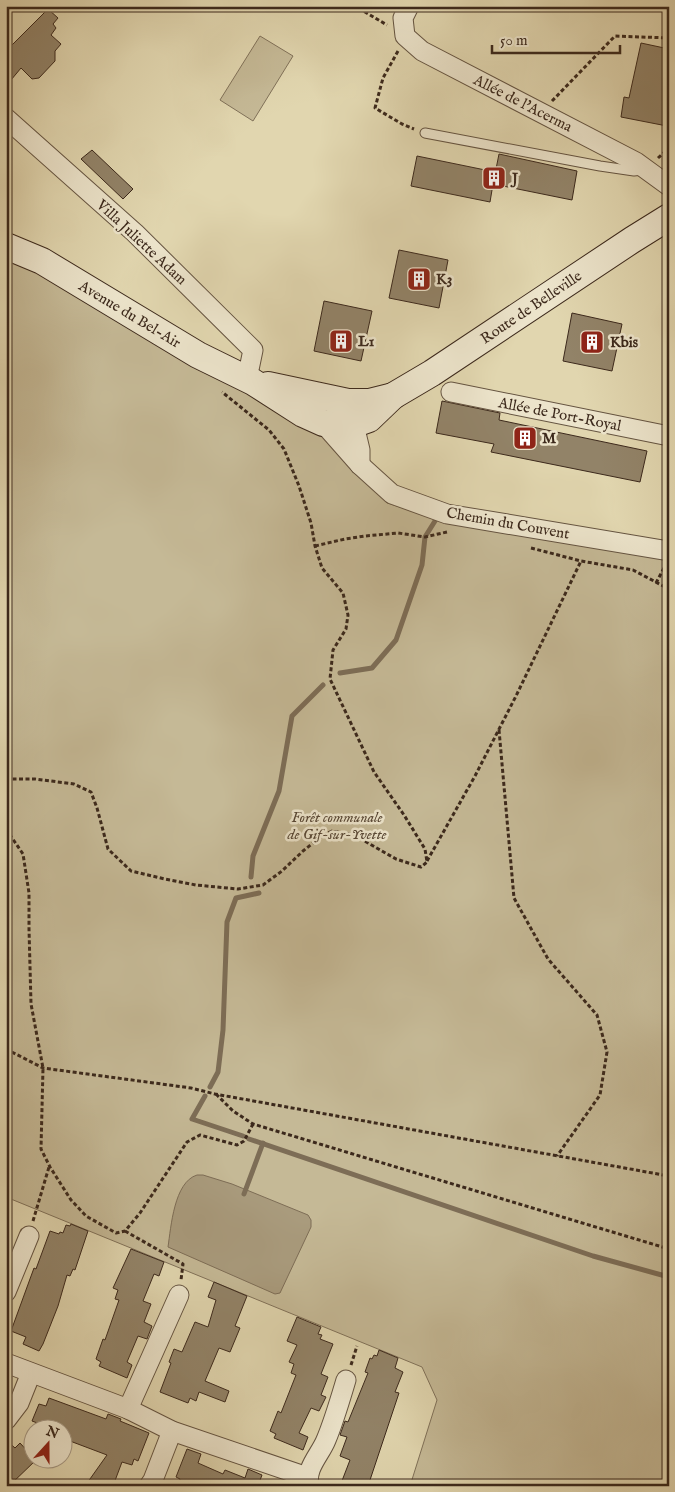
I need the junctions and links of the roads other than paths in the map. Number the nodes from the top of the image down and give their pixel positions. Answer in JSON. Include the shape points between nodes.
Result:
{"nodes":[{"id":1,"x":409,"y":6,"type":"edge"},
{"id":2,"x":6,"y":118,"type":"edge"},
{"id":3,"x":425,"y":134,"type":"road end"},
{"id":4,"x":647,"y":170,"type":"junction"},
{"id":5,"x":669,"y":186,"type":"edge"},
{"id":6,"x":669,"y":218,"type":"edge"},
{"id":7,"x":6,"y":246,"type":"edge"},
{"id":8,"x":250,"y":381,"type":"junction"},
{"id":9,"x":451,"y":392,"type":"dead end"},
{"id":10,"x":310,"y":410,"type":"junction"},
{"id":11,"x":357,"y":415,"type":"junction"},
{"id":12,"x":669,"y":436,"type":"edge"},
{"id":13,"x":360,"y":458,"type":"junction"},
{"id":14,"x":669,"y":551,"type":"edge"},
{"id":15,"x":29,"y":1236,"type":"road end"},
{"id":16,"x":6,"y":1292,"type":"edge"},
{"id":17,"x":179,"y":1295,"type":"road end"},
{"id":18,"x":6,"y":1363,"type":"edge"},
{"id":19,"x":31,"y":1373,"type":"junction"},
{"id":20,"x":346,"y":1380,"type":"dead end"},
{"id":21,"x":128,"y":1409,"type":"junction"},
{"id":22,"x":6,"y":1420,"type":"edge"},
{"id":23,"x":172,"y":1430,"type":"junction"},
{"id":24,"x":308,"y":1481,"type":"edge"},
{"id":25,"x":149,"y":1486,"type":"edge"}],
"edges":[{"from":1,"to":4,"type":"street","name":"Allée de l'Acerma","via":[[403,18],[405,36],[422,51]]},
{"from":2,"to":8,"type":"street","name":"Villa Juliette Adam","via":[[135,233],[253,350]]},
{"from":3,"to":4,"type":"lane","via":[[600,166]]},
{"from":4,"to":5,"type":"street","name":"Allée de l'Acerma"},
{"from":6,"to":11,"type":"street","name":"Route de Belleville","via":[[432,373],[392,396],[369,402]]},
{"from":7,"to":8,"type":"street","name":"Avenue du Bel-Air","via":[[42,261],[198,355]]},
{"from":8,"to":10,"type":"street","name":"Route de Belleville"},
{"from":9,"to":12,"type":"street","name":"Allée de Port-Royal"},
{"from":10,"to":11,"type":"street","name":"Route de Belleville"},
{"from":10,"to":11,"type":"street","name":"Route de Belleville"},
{"from":10,"to":13,"type":"street","name":"Chemin du Couvent"},
{"from":11,"to":13,"type":"street"},
{"from":13,"to":14,"type":"street","name":"Chemin du Couvent","via":[[392,494],[447,514]]},
{"from":15,"to":16,"type":"street"},
{"from":17,"to":21,"type":"street"},
{"from":18,"to":19,"type":"street"},
{"from":19,"to":21,"type":"street"},
{"from":19,"to":22,"type":"street","via":[[19,1403]]},
{"from":20,"to":24,"type":"street","via":[[326,1441],[316,1457]]},
{"from":21,"to":23,"type":"street"},
{"from":23,"to":24,"type":"street"},
{"from":23,"to":25,"type":"street"}]}
